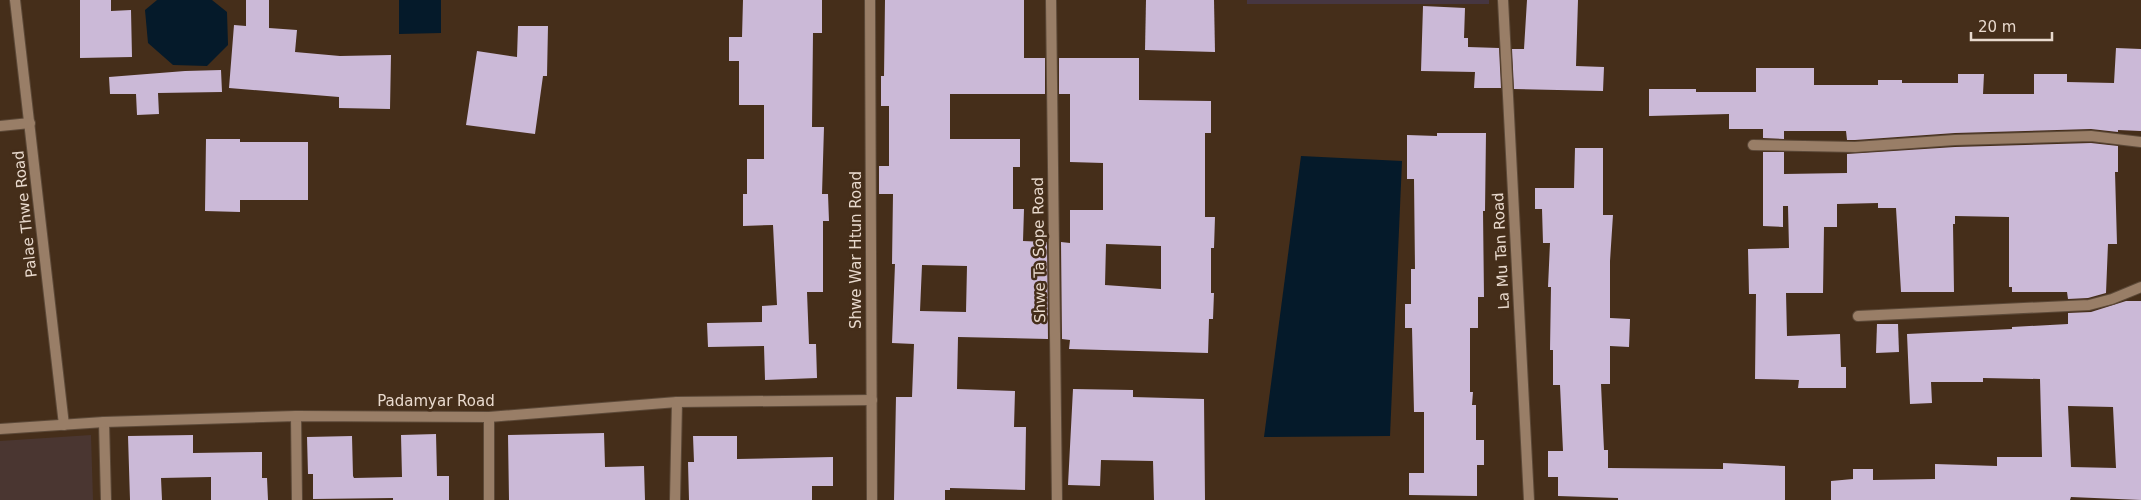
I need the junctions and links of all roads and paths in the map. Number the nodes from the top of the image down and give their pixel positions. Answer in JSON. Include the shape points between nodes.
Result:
{"nodes":[{"id":1,"x":15,"y":0,"type":"edge"},
{"id":2,"x":870,"y":0,"type":"edge"},
{"id":3,"x":1051,"y":0,"type":"edge"},
{"id":4,"x":1502,"y":0,"type":"edge"},
{"id":5,"x":30,"y":123,"type":"junction"},
{"id":6,"x":0,"y":126,"type":"edge"},
{"id":7,"x":2141,"y":142,"type":"edge"},
{"id":8,"x":1753,"y":145,"type":"dead end"},
{"id":9,"x":2141,"y":287,"type":"edge"},
{"id":10,"x":1858,"y":316,"type":"dead end"},
{"id":11,"x":872,"y":400,"type":"junction"},
{"id":12,"x":677,"y":402,"type":"junction"},
{"id":13,"x":296,"y":416,"type":"junction"},
{"id":14,"x":489,"y":417,"type":"junction"},
{"id":15,"x":104,"y":422,"type":"junction"},
{"id":16,"x":64,"y":425,"type":"junction"},
{"id":17,"x":0,"y":429,"type":"edge"},
{"id":18,"x":106,"y":500,"type":"edge"},
{"id":19,"x":297,"y":500,"type":"edge"},
{"id":20,"x":489,"y":500,"type":"edge"},
{"id":21,"x":675,"y":500,"type":"edge"},
{"id":22,"x":872,"y":500,"type":"edge"},
{"id":23,"x":1057,"y":500,"type":"edge"},
{"id":24,"x":1530,"y":500,"type":"edge"}],
"edges":[{"from":1,"to":5,"type":"street","name":"Palae Thwe Road"},
{"from":2,"to":11,"type":"street","name":"Shwe War Htun Road"},
{"from":3,"to":23,"type":"street","name":"Shwe Ta Sope Road"},
{"from":4,"to":24,"type":"street","name":"La Mu Tan Road"},
{"from":5,"to":6,"type":"street"},
{"from":5,"to":16,"type":"street","name":"Palae Thwe Road"},
{"from":7,"to":8,"type":"street","via":[[2091,136],[1855,147]]},
{"from":9,"to":10,"type":"street","via":[[2090,306]]},
{"from":11,"to":12,"type":"street","name":"Padamyar Road"},
{"from":11,"to":22,"type":"street","name":"Shwe War Htun Road"},
{"from":12,"to":14,"type":"street","name":"Padamyar Road"},
{"from":12,"to":21,"type":"street"},
{"from":13,"to":14,"type":"street","name":"Padamyar Road"},
{"from":13,"to":15,"type":"street","name":"Padamyar Road"},
{"from":13,"to":19,"type":"street"},
{"from":14,"to":20,"type":"street"},
{"from":15,"to":16,"type":"street","name":"Padamyar Road"},
{"from":15,"to":18,"type":"street"},
{"from":16,"to":17,"type":"street","name":"Padamyar Road"}]}
